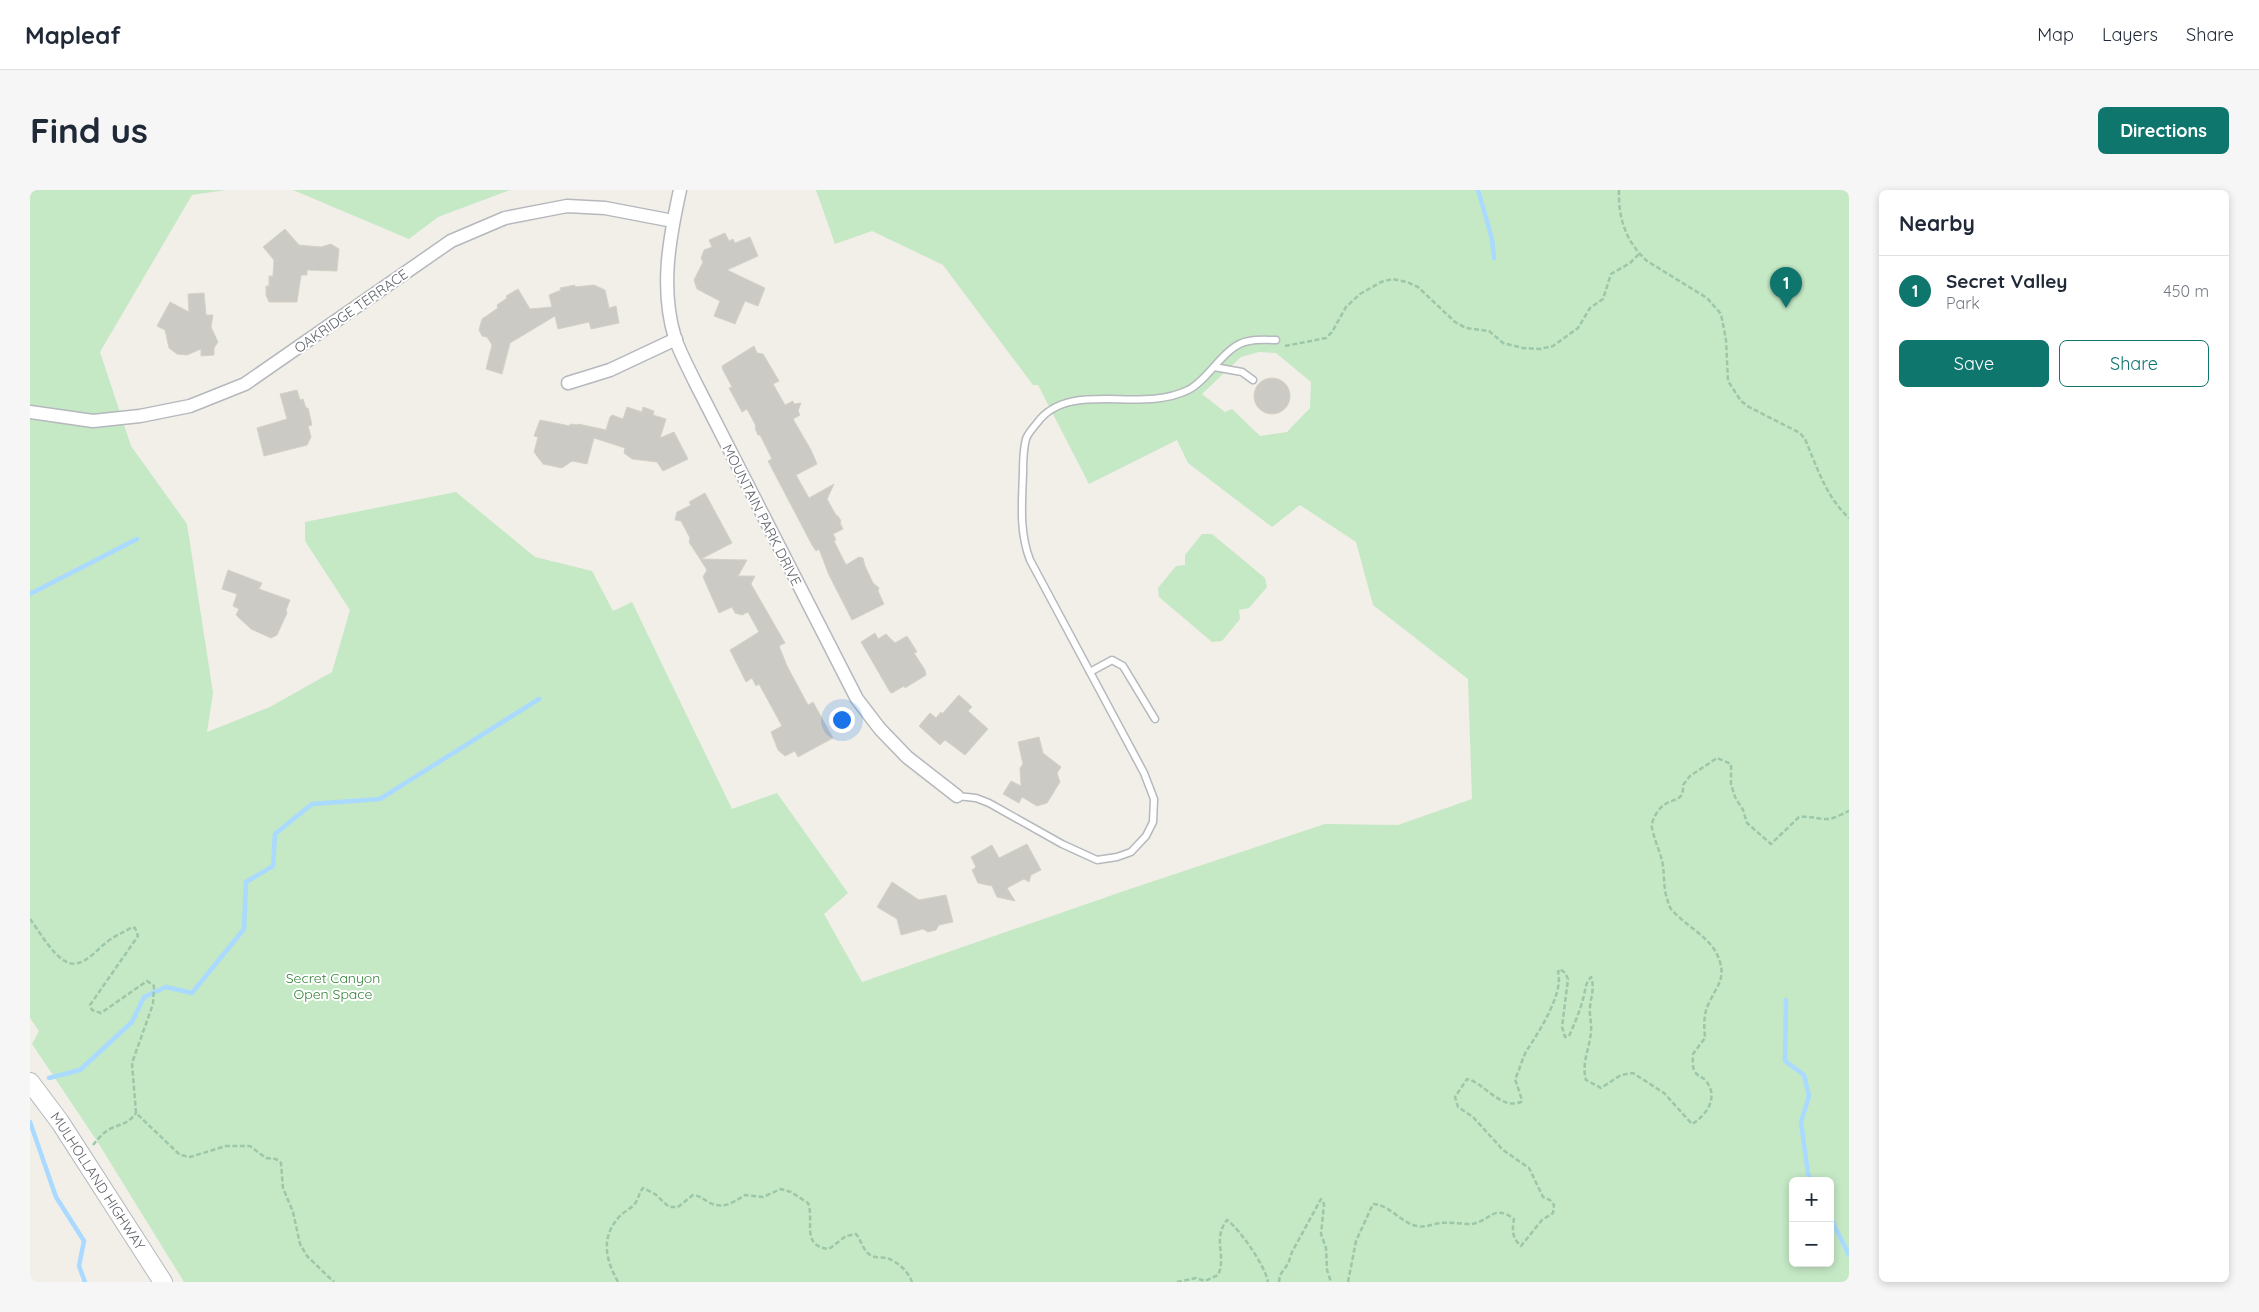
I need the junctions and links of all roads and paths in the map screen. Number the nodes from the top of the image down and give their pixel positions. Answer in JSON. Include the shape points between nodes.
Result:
{"nodes":[{"id":1,"x":680,"y":190,"type":"edge"},
{"id":2,"x":1619,"y":190,"type":"edge"},
{"id":3,"x":673,"y":221,"type":"junction"},
{"id":4,"x":1639,"y":254,"type":"junction"},
{"id":5,"x":676,"y":339,"type":"junction"},
{"id":6,"x":1276,"y":340,"type":"joint"},
{"id":7,"x":1214,"y":367,"type":"junction"},
{"id":8,"x":1253,"y":380,"type":"dead end"},
{"id":9,"x":568,"y":382,"type":"dead end"},
{"id":10,"x":30,"y":412,"type":"edge"},
{"id":11,"x":1849,"y":518,"type":"edge"},
{"id":12,"x":1090,"y":672,"type":"junction"},
{"id":13,"x":1155,"y":719,"type":"dead end"},
{"id":14,"x":957,"y":796,"type":"joint"},
{"id":15,"x":1849,"y":811,"type":"edge"},
{"id":16,"x":30,"y":919,"type":"edge"},
{"id":17,"x":30,"y":1082,"type":"edge"},
{"id":18,"x":136,"y":1114,"type":"junction"},
{"id":19,"x":83,"y":1158,"type":"junction"},
{"id":20,"x":164,"y":1282,"type":"edge"},
{"id":21,"x":334,"y":1282,"type":"edge"},
{"id":22,"x":618,"y":1282,"type":"edge"},
{"id":23,"x":912,"y":1282,"type":"edge"},
{"id":24,"x":1177,"y":1282,"type":"edge"},
{"id":25,"x":1268,"y":1282,"type":"edge"},
{"id":26,"x":1279,"y":1282,"type":"edge"},
{"id":27,"x":1331,"y":1282,"type":"edge"},
{"id":28,"x":1348,"y":1282,"type":"edge"}],
"edges":[{"from":1,"to":3,"type":"street","name":"MOUNTAIN PARK DRIVE"},
{"from":2,"to":4,"type":"path","via":[[1621,222]]},
{"from":3,"to":5,"type":"street","name":"MOUNTAIN PARK DRIVE","via":[[666,262],[667,301]]},
{"from":3,"to":10,"type":"street","name":"OAKRIDGE TERRACE","via":[[605,208],[567,206],[505,218],[451,241],[245,384],[190,406],[140,416],[93,421]]},
{"from":4,"to":6,"type":"path","via":[[1611,274],[1603,299],[1590,308],[1578,328],[1553,346],[1523,348],[1503,343],[1489,330],[1466,328],[1455,322],[1418,287],[1392,279],[1360,294],[1346,306],[1326,338],[1279,348]]},
{"from":4,"to":11,"type":"path","via":[[1716,307],[1724,324],[1728,381],[1734,392],[1749,407],[1800,433],[1828,494]]},
{"from":5,"to":9,"type":"street","via":[[610,370]]},
{"from":5,"to":14,"type":"street","name":"MOUNTAIN PARK DRIVE","via":[[856,699],[907,757]]},
{"from":6,"to":7,"type":"lane","via":[[1248,341],[1230,351]]},
{"from":7,"to":8,"type":"lane","via":[[1242,372]]},
{"from":7,"to":12,"type":"lane","via":[[1188,390],[1158,400],[1073,400],[1054,407],[1027,437],[1024,452],[1024,545]]},
{"from":12,"to":13,"type":"lane","via":[[1112,660],[1123,666]]},
{"from":12,"to":14,"type":"lane","via":[[1144,773],[1154,799],[1153,822],[1146,836],[1131,852],[1097,860],[989,803]]},
{"from":15,"to":28,"type":"path","via":[[1825,820],[1799,816],[1771,844],[1747,823],[1731,784],[1731,764],[1717,758],[1690,776],[1680,797],[1664,805],[1657,813],[1652,829],[1662,858],[1664,887],[1670,907],[1703,936],[1720,963],[1720,986],[1709,1001],[1703,1021],[1705,1038],[1693,1054],[1697,1076],[1705,1080],[1711,1092],[1708,1111],[1692,1124],[1664,1094],[1633,1073],[1622,1075],[1601,1088],[1586,1080],[1583,1071],[1590,1041],[1594,985],[1591,977],[1566,1037],[1562,1027],[1568,980],[1560,969],[1560,983],[1550,1010],[1515,1079],[1521,1102],[1500,1100],[1474,1081],[1467,1080],[1455,1097],[1458,1107],[1473,1117],[1503,1150],[1528,1168],[1543,1197],[1554,1204],[1553,1213],[1542,1220],[1520,1246],[1513,1235],[1514,1219],[1505,1213],[1496,1212],[1473,1224],[1438,1223],[1418,1227],[1380,1204],[1373,1204],[1356,1241]]},
{"from":16,"to":18,"type":"path","via":[[65,962],[72,963],[90,957],[132,927],[138,931],[138,936],[90,1005],[92,1010],[101,1013],[146,982],[154,986],[153,1004],[132,1063]]},
{"from":17,"to":19,"type":"main road","name":"MULHOLLAND HIGHWAY"},
{"from":18,"to":19,"type":"path","via":[[126,1124],[105,1132]]},
{"from":18,"to":21,"type":"path","via":[[180,1155],[190,1156],[226,1146],[250,1146],[266,1158],[281,1163],[283,1188],[293,1212],[300,1244],[307,1256]]},
{"from":19,"to":20,"type":"main road","name":"MULHOLLAND HIGHWAY"},
{"from":22,"to":23,"type":"path","via":[[607,1260],[608,1238],[613,1225],[637,1201],[643,1188],[648,1188],[669,1207],[678,1207],[693,1195],[727,1206],[745,1194],[763,1197],[781,1189],[792,1192],[808,1203],[809,1233],[812,1241],[821,1248],[829,1249],[846,1236],[856,1234],[866,1252],[896,1263]]},
{"from":24,"to":25,"type":"path","via":[[1196,1278],[1205,1281],[1218,1275],[1220,1228],[1227,1220],[1235,1225],[1264,1266]]},
{"from":26,"to":27,"type":"path","via":[[1321,1199],[1324,1204],[1321,1234]]}]}
